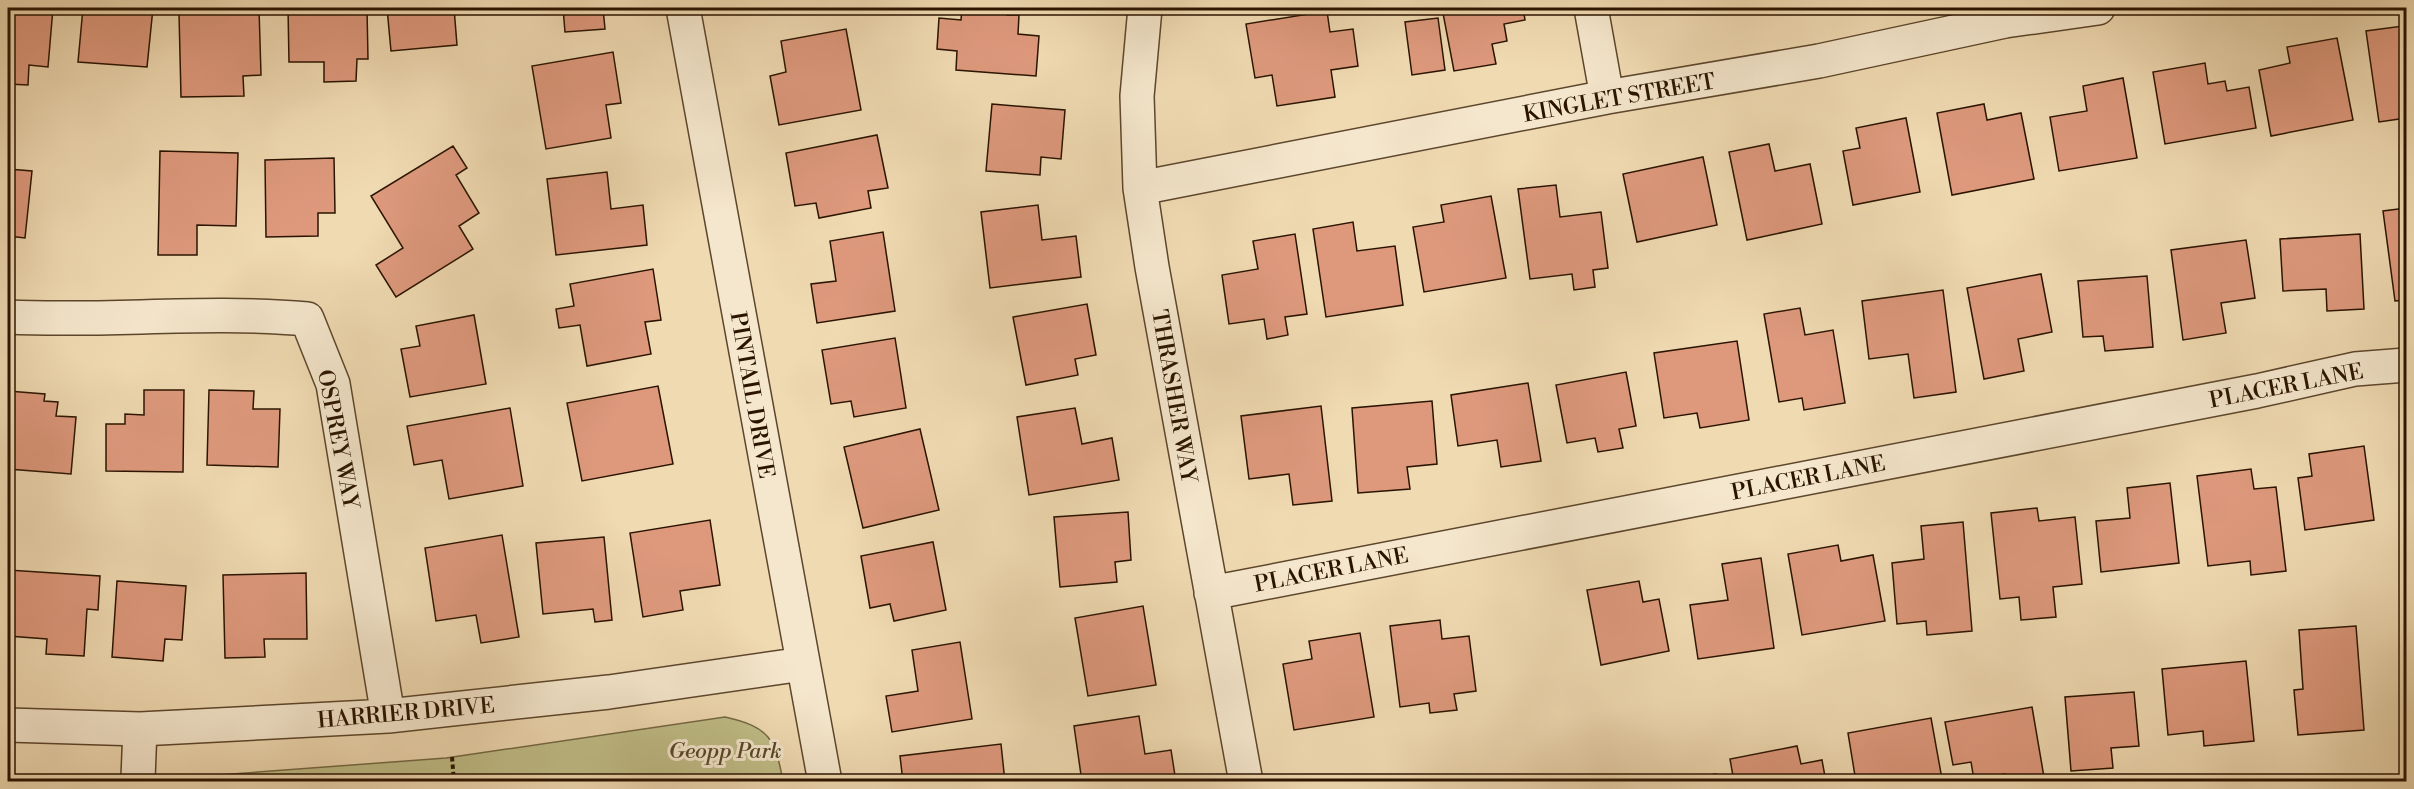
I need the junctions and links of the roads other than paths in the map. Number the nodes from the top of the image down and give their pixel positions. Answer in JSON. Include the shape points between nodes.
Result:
{"nodes":[{"id":1,"x":683,"y":8,"type":"edge"},
{"id":2,"x":1145,"y":8,"type":"edge"},
{"id":3,"x":1591,"y":8,"type":"edge"},
{"id":4,"x":2098,"y":8,"type":"edge"},
{"id":5,"x":1607,"y":97,"type":"junction"},
{"id":6,"x":1140,"y":188,"type":"junction"},
{"id":7,"x":8,"y":317,"type":"edge"},
{"id":8,"x":2406,"y":365,"type":"edge"},
{"id":9,"x":1211,"y":593,"type":"junction"},
{"id":10,"x":802,"y":664,"type":"junction"},
{"id":11,"x":388,"y":716,"type":"junction"},
{"id":12,"x":8,"y":725,"type":"edge"},
{"id":13,"x":140,"y":729,"type":"junction"},
{"id":14,"x":138,"y":778,"type":"dead end"},
{"id":15,"x":825,"y":782,"type":"edge"},
{"id":16,"x":1246,"y":782,"type":"edge"}],
"edges":[{"from":1,"to":10,"type":"street","name":"PINTAIL DRIVE"},
{"from":2,"to":6,"type":"street","name":"THRASHER WAY","via":[[1137,96]]},
{"from":3,"to":5,"type":"street"},
{"from":4,"to":5,"type":"street","name":"KINGLET STREET","via":[[2005,21],[1819,62]]},
{"from":5,"to":6,"type":"street","name":"KINGLET STREET"},
{"from":6,"to":9,"type":"street","name":"THRASHER WAY"},
{"from":7,"to":11,"type":"street","name":"OSPREY WAY","via":[[58,320],[257,315],[307,319],[333,384]]},
{"from":8,"to":9,"type":"street","name":"PLACER LANE","via":[[2355,369]]},
{"from":9,"to":16,"type":"street","name":"THRASHER WAY"},
{"from":10,"to":11,"type":"street","name":"HARRIER DRIVE","via":[[609,692]]},
{"from":10,"to":15,"type":"street","name":"PINTAIL DRIVE"},
{"from":11,"to":13,"type":"street","name":"HARRIER DRIVE"},
{"from":12,"to":13,"type":"street","name":"HARRIER DRIVE"},
{"from":13,"to":14,"type":"street"}]}
